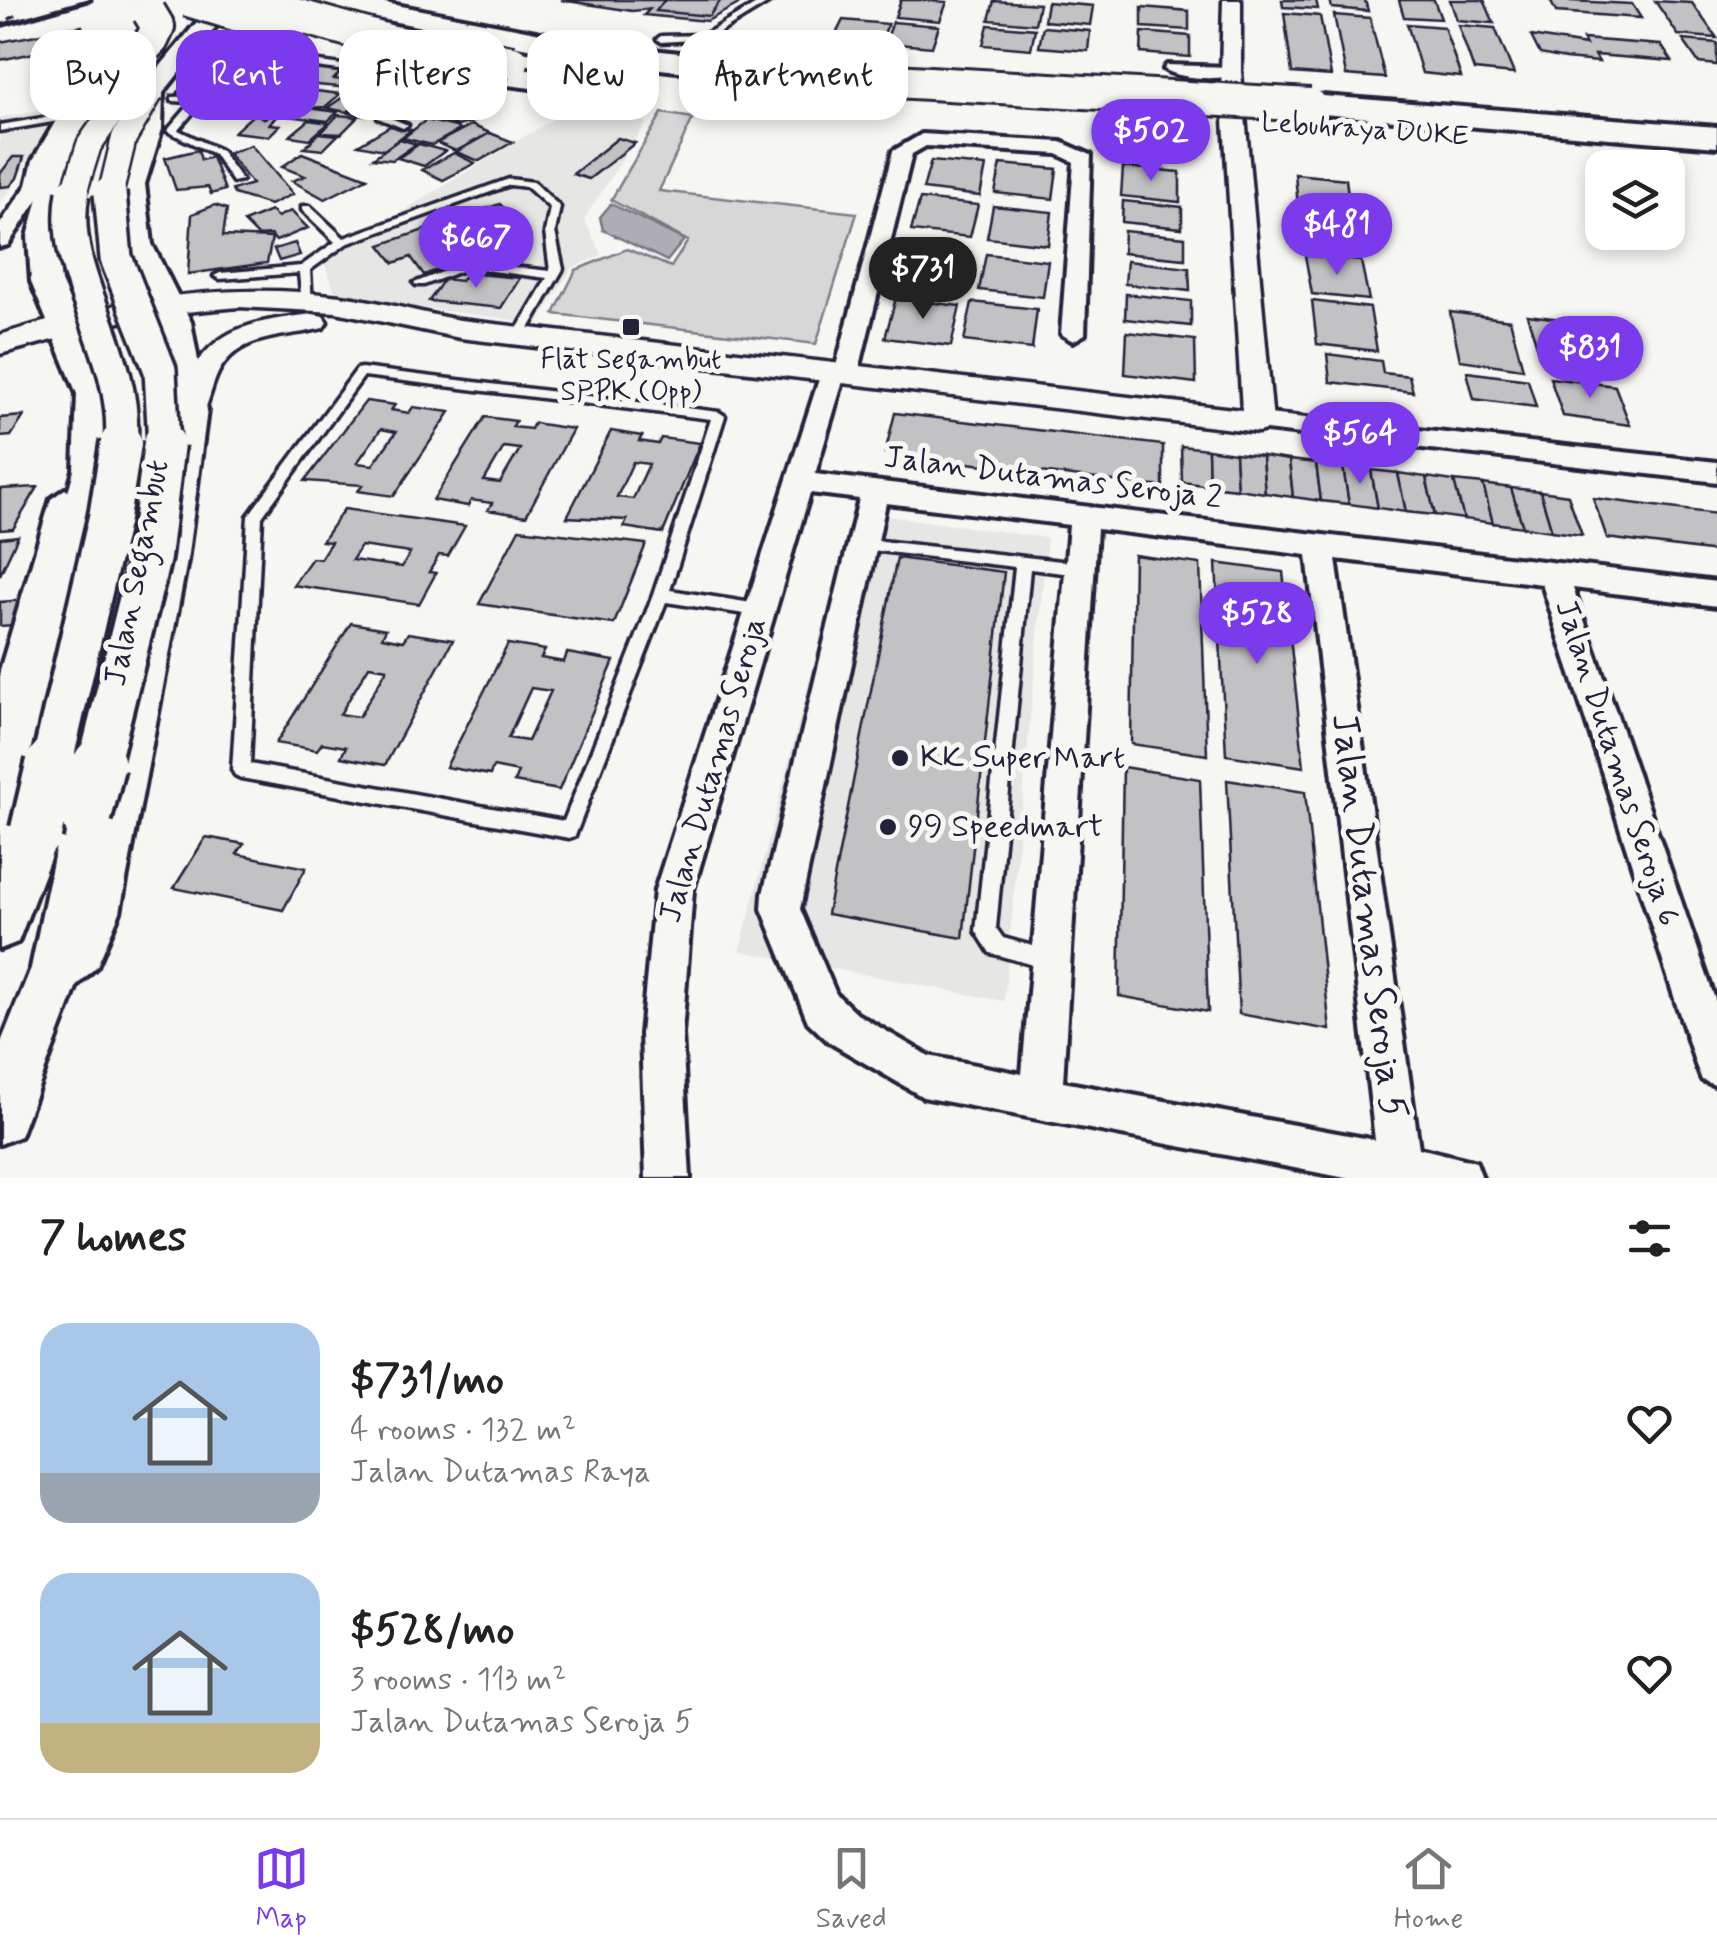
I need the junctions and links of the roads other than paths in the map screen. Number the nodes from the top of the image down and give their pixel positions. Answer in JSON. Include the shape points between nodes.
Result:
{"nodes":[{"id":1,"x":8,"y":0,"type":"edge"},
{"id":2,"x":16,"y":0,"type":"edge"},
{"id":3,"x":226,"y":0,"type":"edge"},
{"id":4,"x":326,"y":0,"type":"edge"},
{"id":5,"x":403,"y":0,"type":"edge"},
{"id":6,"x":769,"y":0,"type":"edge"},
{"id":7,"x":1232,"y":0,"type":"edge"},
{"id":8,"x":256,"y":1,"type":"edge"},
{"id":9,"x":0,"y":3,"type":"edge"},
{"id":10,"x":166,"y":5,"type":"edge"},
{"id":11,"x":145,"y":30,"type":"edge"},
{"id":12,"x":253,"y":30,"type":"edge"},
{"id":13,"x":538,"y":30,"type":"edge"},
{"id":14,"x":156,"y":33,"type":"edge"},
{"id":15,"x":527,"y":39,"type":"edge"},
{"id":16,"x":661,"y":39,"type":"dead end"},
{"id":17,"x":659,"y":59,"type":"edge"},
{"id":18,"x":319,"y":65,"type":"edge"},
{"id":19,"x":1173,"y":69,"type":"dead end"},
{"id":20,"x":1231,"y":72,"type":"junction"},
{"id":21,"x":679,"y":82,"type":"edge"},
{"id":22,"x":679,"y":84,"type":"edge"},
{"id":23,"x":908,"y":95,"type":"edge"},
{"id":24,"x":163,"y":96,"type":"junction"},
{"id":25,"x":176,"y":97,"type":"edge"},
{"id":26,"x":1313,"y":116,"type":"junction"},
{"id":27,"x":48,"y":120,"type":"edge"},
{"id":28,"x":65,"y":120,"type":"edge"},
{"id":29,"x":83,"y":120,"type":"edge"},
{"id":30,"x":183,"y":120,"type":"edge"},
{"id":31,"x":403,"y":125,"type":"dead end"},
{"id":32,"x":2,"y":130,"type":"edge"},
{"id":33,"x":1717,"y":137,"type":"edge"},
{"id":34,"x":1661,"y":150,"type":"edge"},
{"id":35,"x":1685,"y":153,"type":"edge"},
{"id":36,"x":1685,"y":156,"type":"edge"},
{"id":37,"x":1717,"y":156,"type":"edge"},
{"id":38,"x":1717,"y":165,"type":"edge"},
{"id":39,"x":237,"y":180,"type":"dead end"},
{"id":40,"x":306,"y":208,"type":"dead end"},
{"id":41,"x":0,"y":240,"type":"edge"},
{"id":42,"x":342,"y":242,"type":"junction"},
{"id":43,"x":304,"y":269,"type":"junction"},
{"id":44,"x":554,"y":275,"type":"junction"},
{"id":45,"x":220,"y":276,"type":"dead end"},
{"id":46,"x":420,"y":283,"type":"dead end"},
{"id":47,"x":166,"y":301,"type":"junction"},
{"id":48,"x":310,"y":312,"type":"junction"},
{"id":49,"x":62,"y":324,"type":"junction"},
{"id":50,"x":1074,"y":334,"type":"dead end"},
{"id":51,"x":519,"y":336,"type":"junction"},
{"id":52,"x":0,"y":346,"type":"edge"},
{"id":53,"x":0,"y":368,"type":"edge"},
{"id":54,"x":840,"y":373,"type":"junction"},
{"id":55,"x":188,"y":420,"type":"junction"},
{"id":56,"x":1258,"y":422,"type":"junction"},
{"id":57,"x":1717,"y":472,"type":"edge"},
{"id":58,"x":798,"y":482,"type":"junction"},
{"id":59,"x":78,"y":485,"type":"junction"},
{"id":60,"x":875,"y":492,"type":"junction"},
{"id":61,"x":1084,"y":517,"type":"junction"},
{"id":62,"x":863,"y":544,"type":"junction"},
{"id":63,"x":1320,"y":546,"type":"junction"},
{"id":64,"x":1024,"y":562,"type":"junction"},
{"id":65,"x":1080,"y":568,"type":"junction"},
{"id":66,"x":1554,"y":575,"type":"junction"},
{"id":67,"x":1717,"y":594,"type":"edge"},
{"id":68,"x":661,"y":595,"type":"junction"},
{"id":69,"x":758,"y":610,"type":"junction"},
{"id":70,"x":0,"y":726,"type":"edge"},
{"id":71,"x":18,"y":832,"type":"edge"},
{"id":72,"x":1,"y":919,"type":"edge"},
{"id":73,"x":1052,"y":960,"type":"junction"},
{"id":74,"x":57,"y":968,"type":"junction"},
{"id":75,"x":0,"y":1031,"type":"edge"},
{"id":76,"x":1717,"y":1064,"type":"edge"},
{"id":77,"x":1040,"y":1098,"type":"junction"},
{"id":78,"x":6,"y":1104,"type":"edge"},
{"id":79,"x":1400,"y":1167,"type":"junction"},
{"id":80,"x":668,"y":1178,"type":"edge"},
{"id":81,"x":1460,"y":1178,"type":"edge"}],
"edges":[{"from":1,"to":9,"type":"highway","bridge":true},
{"from":2,"to":9,"type":"highway","bridge":true},
{"from":3,"to":24,"type":"main road","name":"Jalan Segambut"},
{"from":4,"to":15,"type":"highway","name":"Lebuhraya DUKE"},
{"from":5,"to":13,"type":"highway"},
{"from":6,"to":16,"type":"lane","via":[[706,37]]},
{"from":7,"to":20,"type":"street"},
{"from":8,"to":12,"type":"street"},
{"from":8,"to":21,"type":"highway","name":"Lebuhraya DUKE","bridge":true,"via":[[433,50]]},
{"from":10,"to":11,"type":"street"},
{"from":10,"to":14,"type":"highway","bridge":true},
{"from":10,"to":22,"type":"highway","bridge":true,"via":[[447,70],[596,87]]},
{"from":10,"to":71,"type":"main road","name":"Jalan Segambut","bridge":true,"via":[[73,182],[73,246],[116,359],[123,429],[112,507]]},
{"from":17,"to":26,"type":"highway","name":"Lebuhraya DUKE","bridge":true},
{"from":18,"to":31,"type":"lane","via":[[392,74],[384,118]]},
{"from":19,"to":20,"type":"street"},
{"from":20,"to":56,"type":"street"},
{"from":23,"to":26,"type":"highway","name":"Lebuhraya DUKE"},
{"from":24,"to":25,"type":"lane"},
{"from":24,"to":47,"type":"main road","via":[[131,184],[137,244]]},
{"from":24,"to":74,"type":"main road","name":"Jalan Segambut","bridge":true,"via":[[120,144],[107,183],[106,214],[126,286],[156,346],[164,406],[160,478]]},
{"from":26,"to":33,"type":"highway","name":"Lebuhraya DUKE"},
{"from":26,"to":34,"type":"highway","name":"Lebuhraya DUKE"},
{"from":27,"to":32,"type":"lane"},
{"from":28,"to":41,"type":"street","via":[[37,185]]},
{"from":29,"to":49,"type":"main road","via":[[63,150],[42,236]]},
{"from":30,"to":39,"type":"lane","via":[[172,131],[216,152]]},
{"from":35,"to":37,"type":"highway","name":"Lebuhraya DUKE"},
{"from":36,"to":38,"type":"highway"},
{"from":40,"to":42,"type":"lane"},
{"from":42,"to":43,"type":"lane"},
{"from":42,"to":44,"type":"lane","via":[[509,182],[530,184],[554,207]]},
{"from":43,"to":45,"type":"lane"},
{"from":43,"to":48,"type":"lane"},
{"from":44,"to":46,"type":"lane","via":[[468,265]]},
{"from":44,"to":51,"type":"lane"},
{"from":47,"to":48,"type":"street"},
{"from":47,"to":49,"type":"street"},
{"from":47,"to":49,"type":"main road","via":[[140,294],[74,312]]},
{"from":47,"to":55,"type":"main road"},
{"from":48,"to":51,"type":"street"},
{"from":48,"to":55,"type":"street","via":[[218,349],[200,373]]},
{"from":49,"to":52,"type":"street"},
{"from":49,"to":53,"type":"street"},
{"from":49,"to":59,"type":"main road","via":[[94,394]]},
{"from":50,"to":54,"type":"street","name":"Jalan Dutamas Seroja","via":[[1084,160],[1061,148],[922,140],[903,151]]},
{"from":51,"to":54,"type":"street"},
{"from":54,"to":56,"type":"street"},
{"from":54,"to":58,"type":"street","name":"Jalan Dutamas Seroja"},
{"from":55,"to":59,"type":"main road","via":[[176,406],[132,407],[104,432]]},
{"from":55,"to":74,"type":"main road","via":[[167,561],[95,912],[79,948]]},
{"from":56,"to":57,"type":"street"},
{"from":58,"to":60,"type":"street","name":"Jalan Dutamas Seroja 2"},
{"from":58,"to":69,"type":"street","name":"Jalan Dutamas Seroja"},
{"from":59,"to":70,"type":"street"},
{"from":59,"to":71,"type":"main road"},
{"from":60,"to":61,"type":"street","name":"Jalan Dutamas Seroja 2"},
{"from":60,"to":62,"type":"street"},
{"from":61,"to":63,"type":"street","name":"Jalan Dutamas Seroja 2"},
{"from":61,"to":65,"type":"street"},
{"from":62,"to":64,"type":"lane"},
{"from":62,"to":77,"type":"street","via":[[781,910],[822,1008],[844,1028],[922,1076]]},
{"from":63,"to":66,"type":"street","name":"Jalan Dutamas Seroja 2"},
{"from":63,"to":79,"type":"street","name":"Jalan Dutamas Seroja 5"},
{"from":64,"to":65,"type":"lane"},
{"from":64,"to":73,"type":"lane","via":[[986,931],[996,946]]},
{"from":65,"to":73,"type":"street"},
{"from":66,"to":67,"type":"street","name":"Jalan Dutamas Seroja 2"},
{"from":66,"to":76,"type":"street","name":"Jalan Dutamas Seroja 6"},
{"from":68,"to":68,"type":"lane","via":[[569,830],[241,770],[255,516],[360,372],[719,416]]},
{"from":68,"to":69,"type":"lane"},
{"from":69,"to":80,"type":"street","name":"Jalan Dutamas Seroja","via":[[693,820],[663,956],[659,1066]]},
{"from":71,"to":72,"type":"main road","name":"Jalan Segambut"},
{"from":73,"to":77,"type":"street"},
{"from":74,"to":78,"type":"main road","name":"Jalan Segambut"},
{"from":75,"to":78,"type":"main road","via":[[10,1053]]},
{"from":77,"to":79,"type":"street"},
{"from":79,"to":81,"type":"street"}]}
